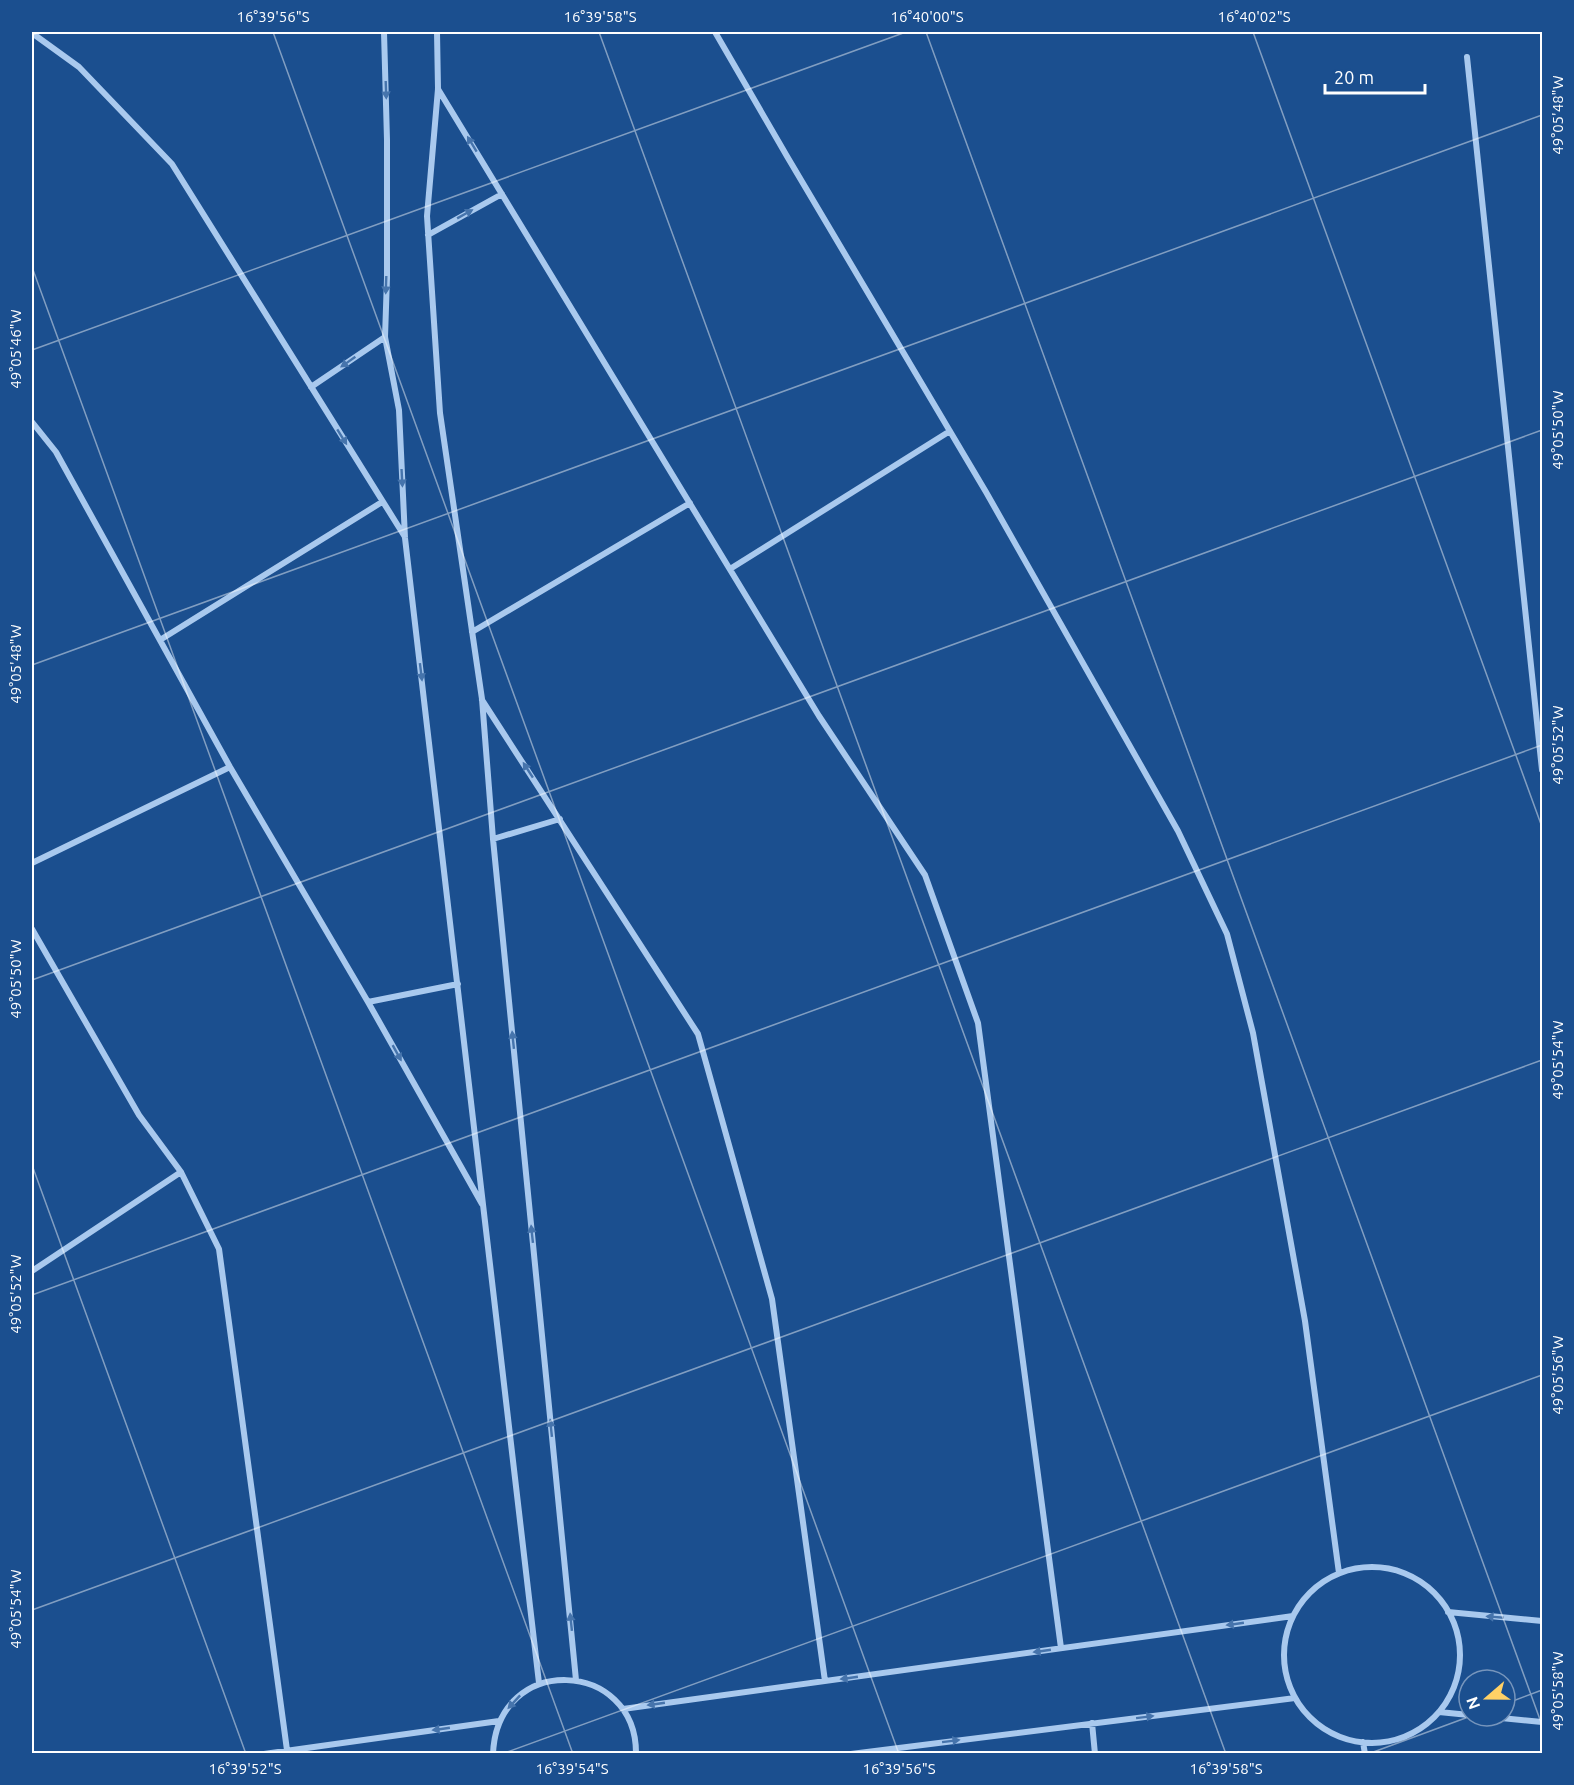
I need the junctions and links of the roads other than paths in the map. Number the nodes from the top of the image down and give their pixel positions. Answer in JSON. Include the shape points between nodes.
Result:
{"nodes":[{"id":1,"x":384,"y":32,"type":"edge"},
{"id":2,"x":437,"y":32,"type":"edge"},
{"id":3,"x":715,"y":32,"type":"edge"},
{"id":4,"x":32,"y":33,"type":"edge"},
{"id":5,"x":1467,"y":57,"type":"dead end"},
{"id":6,"x":438,"y":89,"type":"junction"},
{"id":7,"x":502,"y":194,"type":"junction"},
{"id":8,"x":428,"y":235,"type":"junction"},
{"id":9,"x":385,"y":337,"type":"junction"},
{"id":10,"x":311,"y":387,"type":"junction"},
{"id":11,"x":32,"y":422,"type":"edge"},
{"id":12,"x":950,"y":431,"type":"junction"},
{"id":13,"x":382,"y":502,"type":"junction"},
{"id":14,"x":690,"y":503,"type":"junction"},
{"id":15,"x":405,"y":538,"type":"junction"},
{"id":16,"x":730,"y":569,"type":"junction"},
{"id":17,"x":472,"y":632,"type":"junction"},
{"id":18,"x":160,"y":640,"type":"junction"},
{"id":19,"x":482,"y":699,"type":"junction"},
{"id":20,"x":230,"y":767,"type":"junction"},
{"id":21,"x":1542,"y":770,"type":"edge"},
{"id":22,"x":560,"y":819,"type":"junction"},
{"id":23,"x":493,"y":839,"type":"junction"},
{"id":24,"x":32,"y":863,"type":"edge"},
{"id":25,"x":32,"y":929,"type":"edge"},
{"id":26,"x":458,"y":984,"type":"junction"},
{"id":27,"x":368,"y":1002,"type":"junction"},
{"id":28,"x":181,"y":1172,"type":"junction"},
{"id":29,"x":484,"y":1208,"type":"junction"},
{"id":30,"x":32,"y":1271,"type":"edge"},
{"id":31,"x":1339,"y":1573,"type":"junction"},
{"id":32,"x":1448,"y":1612,"type":"junction"},
{"id":33,"x":1293,"y":1616,"type":"junction"},
{"id":34,"x":1542,"y":1621,"type":"edge"},
{"id":35,"x":1061,"y":1648,"type":"junction"},
{"id":36,"x":576,"y":1680,"type":"junction"},
{"id":37,"x":825,"y":1681,"type":"junction"},
{"id":38,"x":539,"y":1683,"type":"junction"},
{"id":39,"x":1295,"y":1698,"type":"junction"},
{"id":40,"x":623,"y":1709,"type":"junction"},
{"id":41,"x":1439,"y":1712,"type":"junction"},
{"id":42,"x":1457,"y":1714,"type":"edge"},
{"id":43,"x":1517,"y":1720,"type":"edge"},
{"id":44,"x":499,"y":1721,"type":"junction"},
{"id":45,"x":1542,"y":1722,"type":"edge"},
{"id":46,"x":1092,"y":1723,"type":"junction"},
{"id":47,"x":1363,"y":1742,"type":"junction"},
{"id":48,"x":287,"y":1750,"type":"junction"},
{"id":49,"x":264,"y":1754,"type":"edge"},
{"id":50,"x":493,"y":1754,"type":"edge"},
{"id":51,"x":636,"y":1754,"type":"edge"},
{"id":52,"x":851,"y":1754,"type":"edge"},
{"id":53,"x":1095,"y":1754,"type":"edge"},
{"id":54,"x":1365,"y":1754,"type":"edge"}],
"edges":[{"from":1,"to":9,"type":"street","one_way":true},
{"from":2,"to":6,"type":"street"},
{"from":3,"to":12,"type":"street"},
{"from":4,"to":10,"type":"street","via":[[79,67],[172,164]]},
{"from":5,"to":21,"type":"street"},
{"from":7,"to":6,"type":"street","one_way":true},
{"from":6,"to":8,"type":"street"},
{"from":8,"to":7,"type":"street","one_way":true},
{"from":7,"to":14,"type":"street"},
{"from":8,"to":17,"type":"street","via":[[440,412]]},
{"from":9,"to":10,"type":"street","one_way":true},
{"from":9,"to":15,"type":"street","one_way":true,"via":[[399,410]]},
{"from":10,"to":13,"type":"street","one_way":true},
{"from":11,"to":18,"type":"street","via":[[56,452]]},
{"from":12,"to":16,"type":"street"},
{"from":12,"to":31,"type":"street","via":[[1178,831],[1227,934],[1253,1033],[1305,1321]]},
{"from":13,"to":15,"type":"street"},
{"from":13,"to":18,"type":"street"},
{"from":14,"to":16,"type":"street"},
{"from":14,"to":17,"type":"street"},
{"from":15,"to":26,"type":"street","one_way":true},
{"from":16,"to":35,"type":"street","via":[[819,716],[925,875],[978,1023]]},
{"from":17,"to":19,"type":"street"},
{"from":18,"to":20,"type":"street"},
{"from":22,"to":19,"type":"street","one_way":true},
{"from":19,"to":23,"type":"street"},
{"from":20,"to":24,"type":"street"},
{"from":20,"to":27,"type":"street"},
{"from":22,"to":23,"type":"street"},
{"from":22,"to":37,"type":"street","via":[[698,1034],[772,1299]]},
{"from":36,"to":23,"type":"street","one_way":true},
{"from":25,"to":28,"type":"street","via":[[139,1115]]},
{"from":26,"to":27,"type":"street"},
{"from":26,"to":29,"type":"street"},
{"from":27,"to":29,"type":"street","one_way":true},
{"from":28,"to":30,"type":"street"},
{"from":28,"to":48,"type":"street","via":[[219,1249]]},
{"from":29,"to":38,"type":"street"},
{"from":31,"to":32,"type":"street","via":[[1380,1567],[1401,1572],[1420,1581]]},
{"from":31,"to":33,"type":"street","via":[[1312,1591]]},
{"from":34,"to":32,"type":"street","one_way":true},
{"from":32,"to":41,"type":"street","via":[[1457,1632],[1460,1653],[1458,1674]]},
{"from":33,"to":35,"type":"street","one_way":true},
{"from":33,"to":39,"type":"street","via":[[1284,1657]]},
{"from":35,"to":37,"type":"street","one_way":true},
{"from":36,"to":38,"type":"street"},
{"from":36,"to":40,"type":"street","via":[[594,1686]]},
{"from":37,"to":40,"type":"street","one_way":true},
{"from":38,"to":44,"type":"street","one_way":true,"via":[[509,1705]]},
{"from":46,"to":39,"type":"street","one_way":true},
{"from":39,"to":47,"type":"street","via":[[1324,1729]]},
{"from":40,"to":51,"type":"street","via":[[632,1726]]},
{"from":41,"to":42,"type":"street"},
{"from":41,"to":47,"type":"street","via":[[1405,1737]]},
{"from":43,"to":45,"type":"street"},
{"from":44,"to":48,"type":"street","one_way":true},
{"from":44,"to":50,"type":"street"},
{"from":52,"to":46,"type":"street","one_way":true},
{"from":46,"to":53,"type":"street"},
{"from":47,"to":54,"type":"street"},
{"from":48,"to":49,"type":"street"}]}
